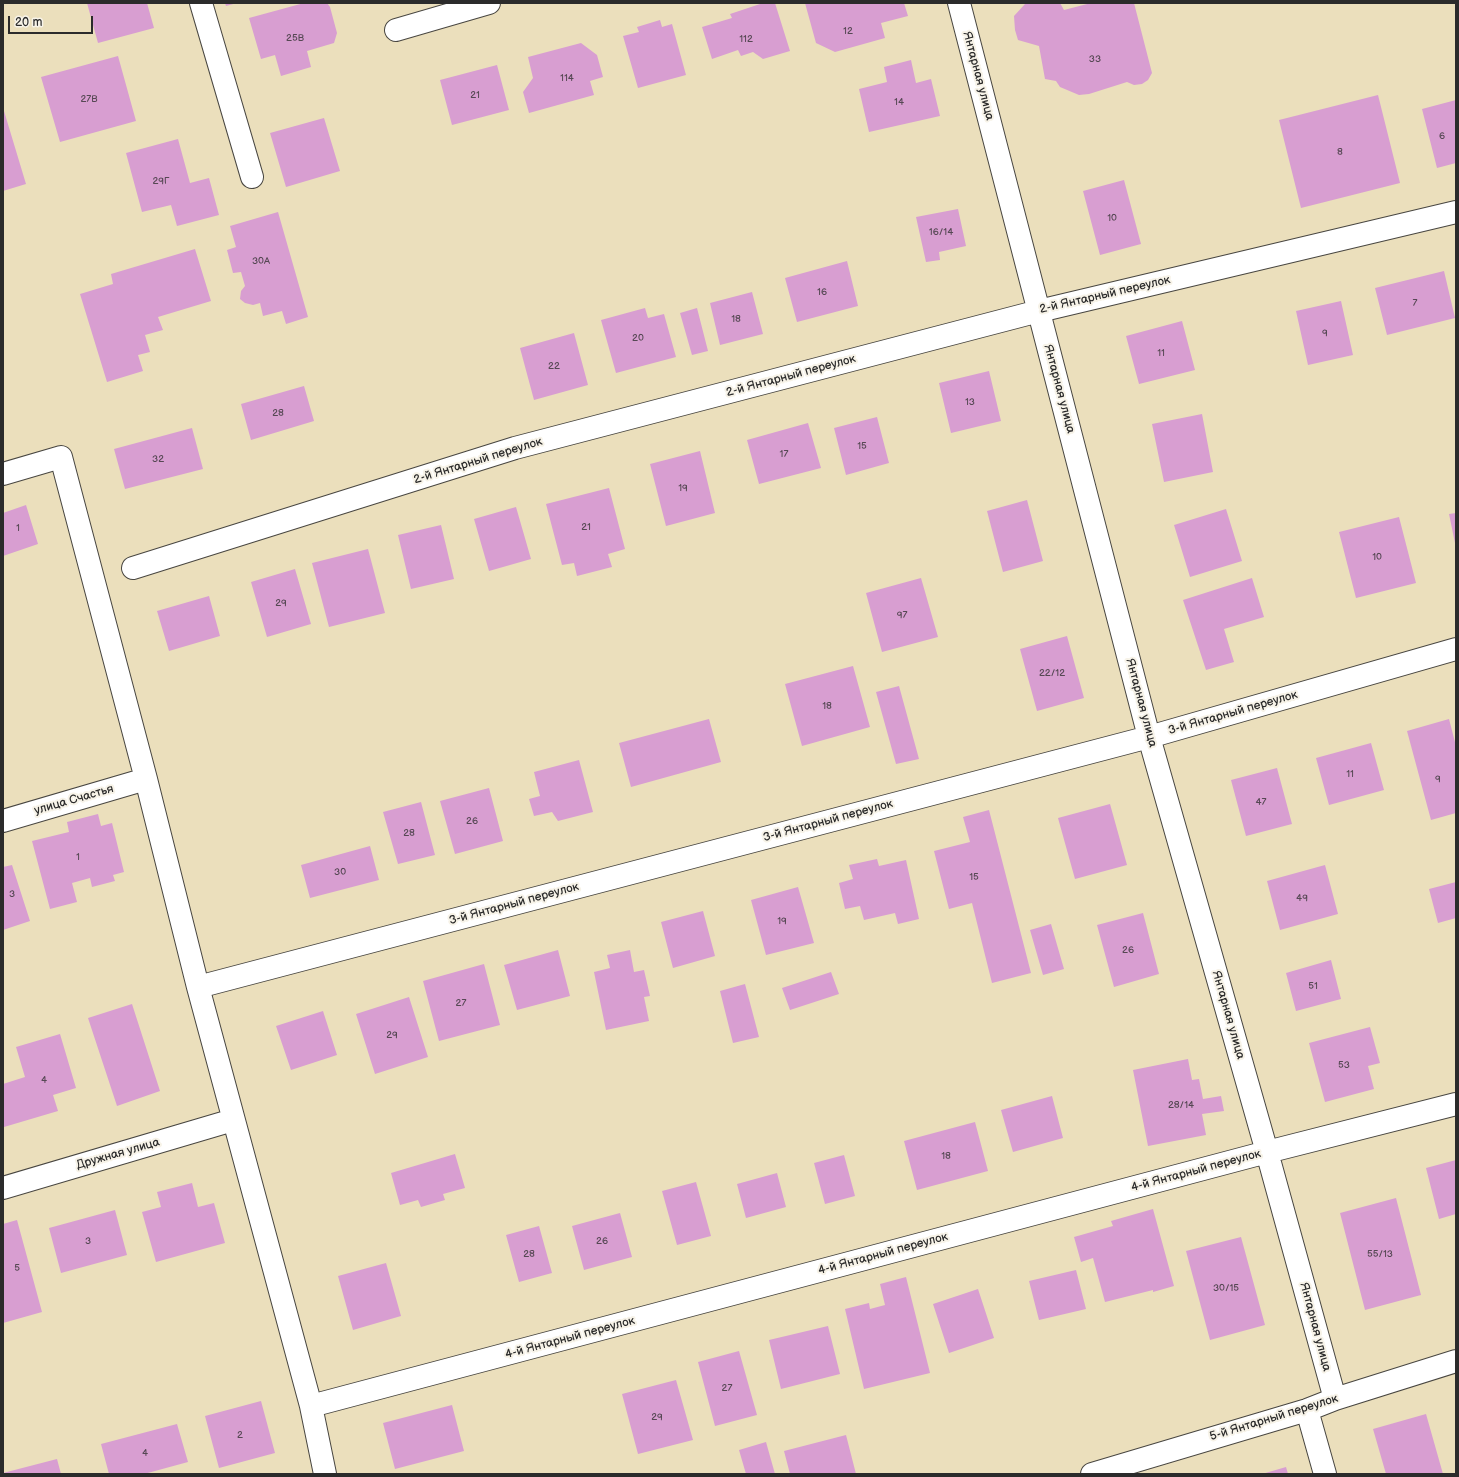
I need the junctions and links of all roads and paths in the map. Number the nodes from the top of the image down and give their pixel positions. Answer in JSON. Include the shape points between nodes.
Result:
{"nodes":[{"id":1,"x":201,"y":3,"type":"edge"},
{"id":2,"x":489,"y":3,"type":"edge"},
{"id":3,"x":959,"y":3,"type":"edge"},
{"id":4,"x":396,"y":30,"type":"dead end"},
{"id":5,"x":252,"y":177,"type":"dead end"},
{"id":6,"x":1456,"y":212,"type":"edge"},
{"id":7,"x":1039,"y":310,"type":"junction"},
{"id":8,"x":3,"y":474,"type":"edge"},
{"id":9,"x":133,"y":568,"type":"dead end"},
{"id":10,"x":1456,"y":649,"type":"edge"},
{"id":11,"x":1149,"y":737,"type":"junction"},
{"id":12,"x":146,"y":779,"type":"junction"},
{"id":13,"x":3,"y":821,"type":"edge"},
{"id":14,"x":198,"y":987,"type":"junction"},
{"id":15,"x":1456,"y":1104,"type":"edge"},
{"id":16,"x":233,"y":1120,"type":"junction"},
{"id":17,"x":1268,"y":1152,"type":"junction"},
{"id":18,"x":3,"y":1188,"type":"edge"},
{"id":19,"x":1456,"y":1361,"type":"edge"},
{"id":20,"x":1335,"y":1399,"type":"junction"},
{"id":21,"x":311,"y":1406,"type":"junction"},
{"id":22,"x":1307,"y":1410,"type":"junction"},
{"id":23,"x":325,"y":1474,"type":"edge"},
{"id":24,"x":1092,"y":1474,"type":"edge"},
{"id":25,"x":1325,"y":1474,"type":"edge"}],
"edges":[{"from":1,"to":5,"type":"street"},
{"from":2,"to":4,"type":"street"},
{"from":3,"to":7,"type":"street","name":"Янтарная улица"},
{"from":6,"to":7,"type":"street","name":"2-й Янтарный переулок"},
{"from":7,"to":9,"type":"street","name":"2-й Янтарный переулок","via":[[515,448]]},
{"from":7,"to":11,"type":"street","name":"Янтарная улица"},
{"from":8,"to":12,"type":"street","via":[[61,457]]},
{"from":10,"to":11,"type":"street","name":"3-й Янтарный переулок"},
{"from":11,"to":14,"type":"street","name":"3-й Янтарный переулок"},
{"from":11,"to":17,"type":"street","name":"Янтарная улица"},
{"from":12,"to":13,"type":"street","name":"улица Счастья"},
{"from":12,"to":14,"type":"street"},
{"from":14,"to":16,"type":"street"},
{"from":15,"to":17,"type":"street","name":"4-й Янтарный переулок"},
{"from":16,"to":18,"type":"street","name":"Дружная улица"},
{"from":16,"to":21,"type":"street"},
{"from":17,"to":20,"type":"street","name":"Янтарная улица"},
{"from":17,"to":21,"type":"street","name":"4-й Янтарный переулок"},
{"from":19,"to":20,"type":"street","name":"5-й Янтарный переулок"},
{"from":20,"to":22,"type":"street","name":"5-й Янтарный переулок"},
{"from":21,"to":23,"type":"street"},
{"from":22,"to":24,"type":"street","name":"5-й Янтарный переулок"},
{"from":22,"to":25,"type":"street"}]}
